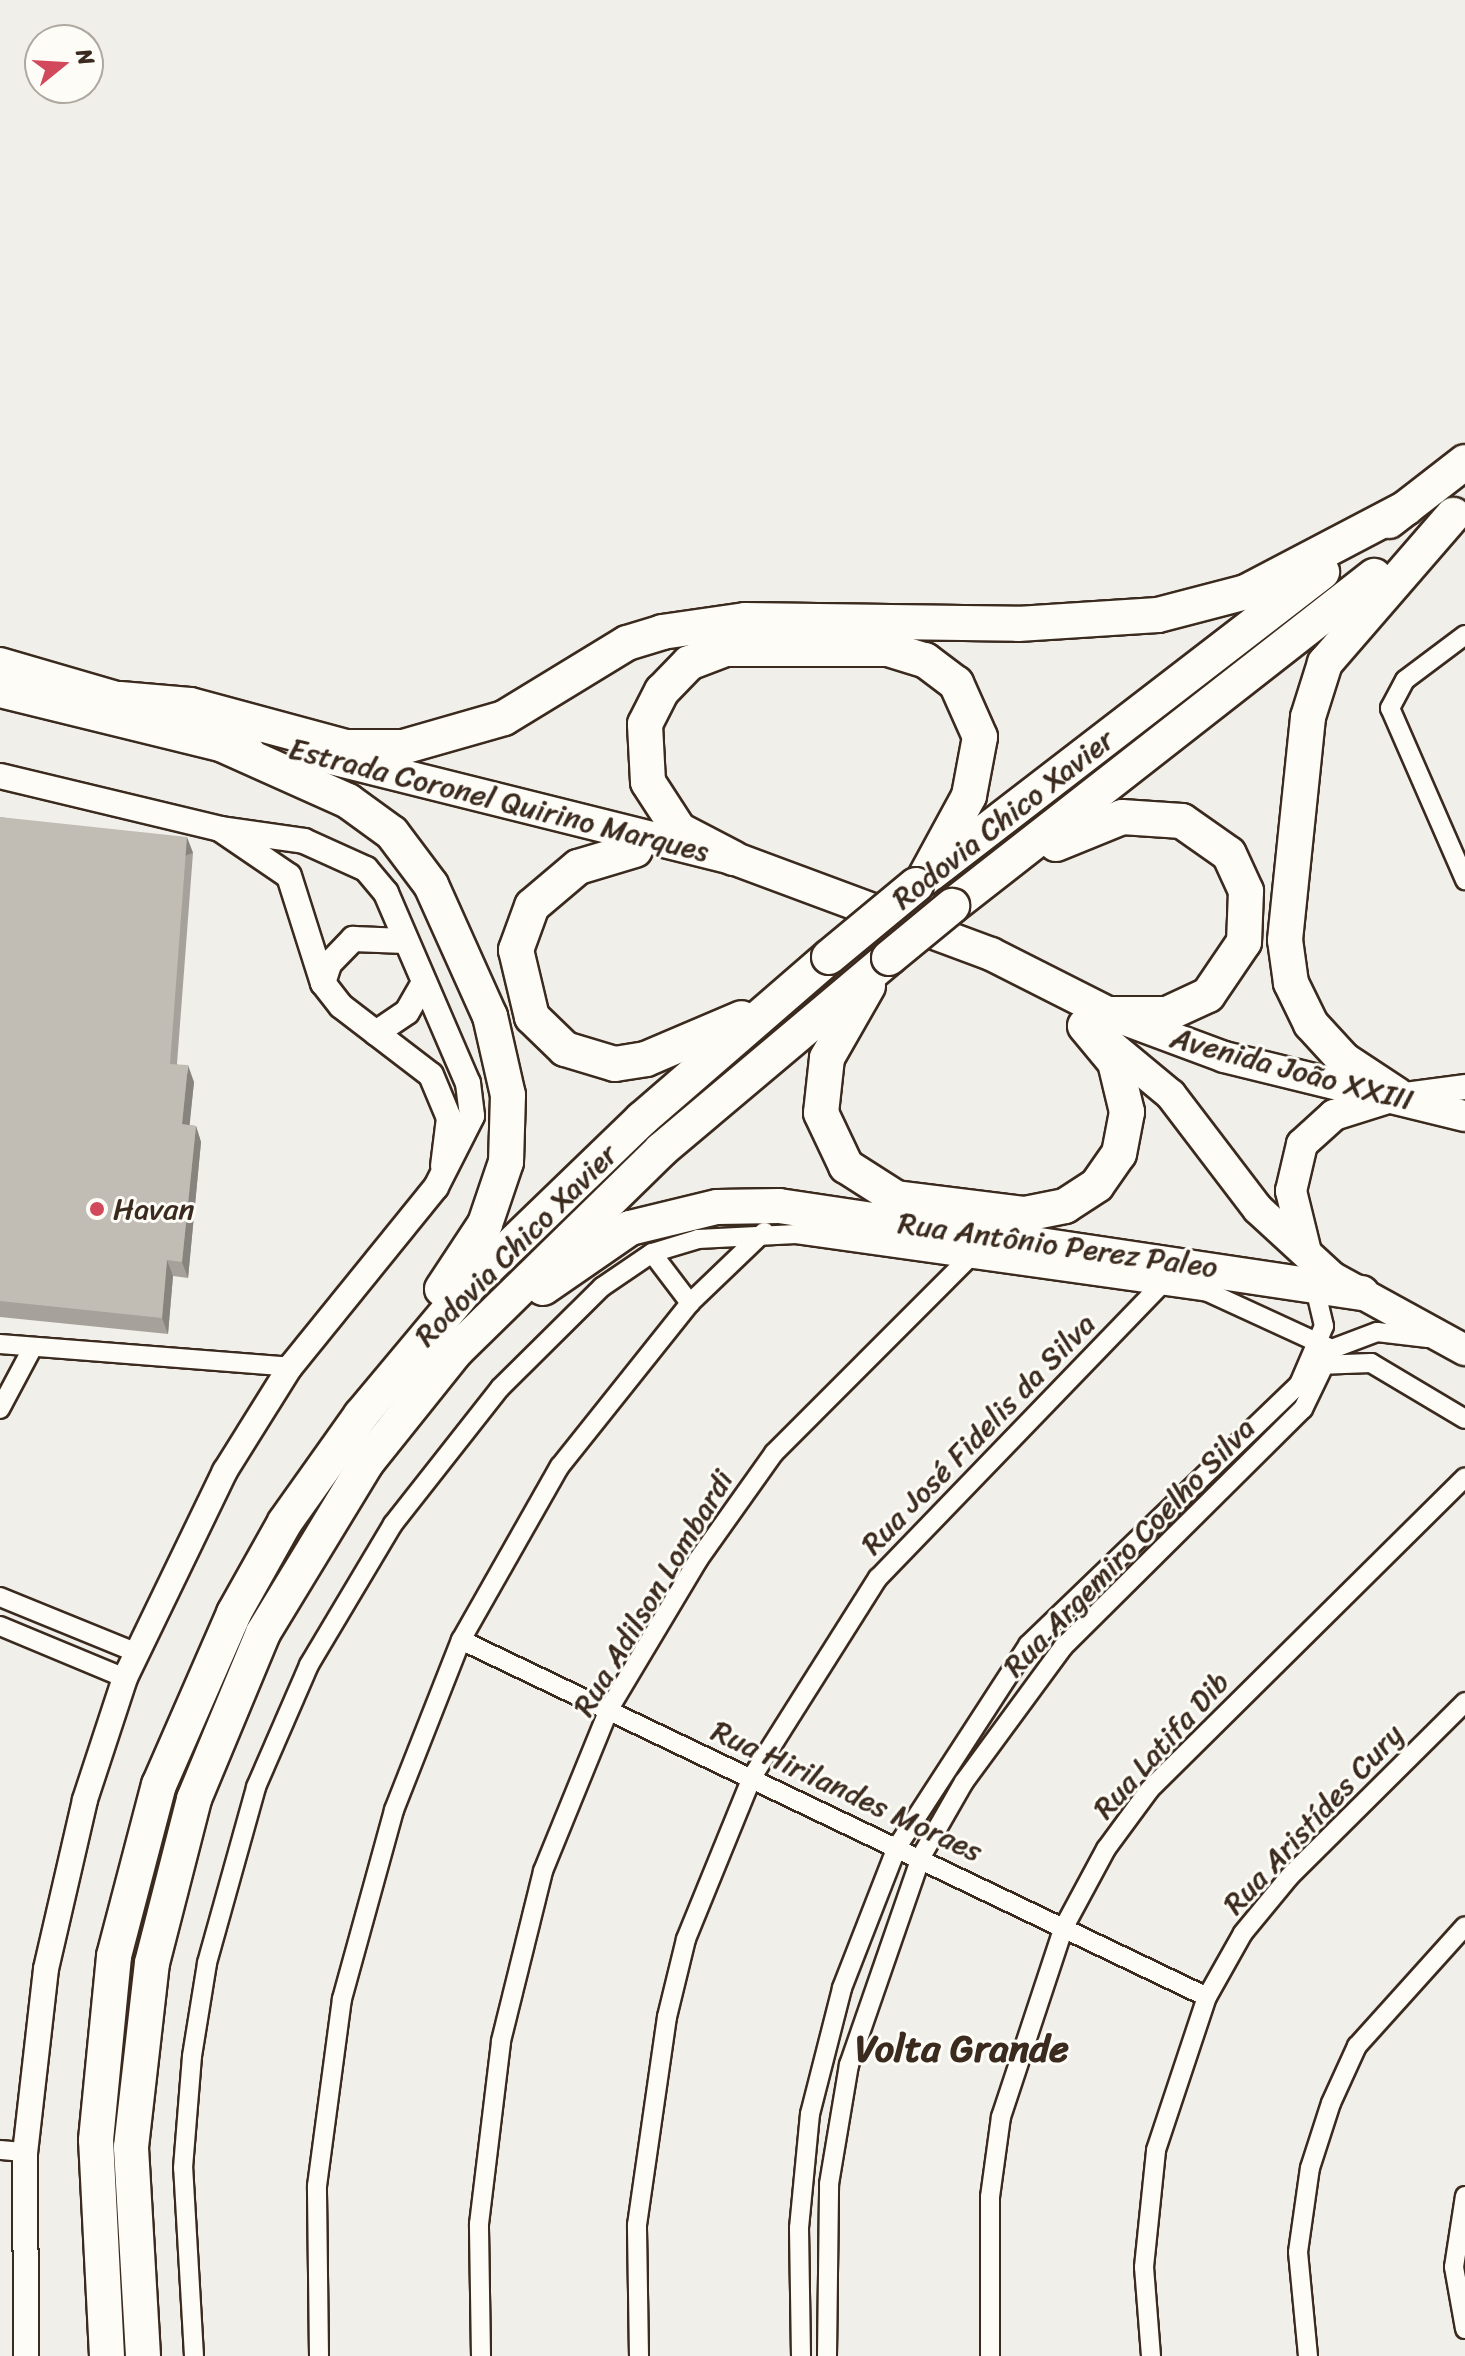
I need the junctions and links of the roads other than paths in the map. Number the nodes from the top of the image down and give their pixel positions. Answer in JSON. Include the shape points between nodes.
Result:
{"nodes":[{"id":1,"x":1465,"y":462,"type":"edge"},
{"id":2,"x":1406,"y":508,"type":"junction"},
{"id":3,"x":1459,"y":510,"type":"edge"},
{"id":4,"x":1465,"y":635,"type":"edge"},
{"id":5,"x":0,"y":664,"type":"edge"},
{"id":6,"x":0,"y":691,"type":"edge"},
{"id":7,"x":120,"y":699,"type":"junction"},
{"id":8,"x":223,"y":745,"type":"junction"},
{"id":9,"x":0,"y":776,"type":"edge"},
{"id":10,"x":220,"y":829,"type":"junction"},
{"id":11,"x":635,"y":850,"type":"junction"},
{"id":12,"x":733,"y":858,"type":"junction"},
{"id":13,"x":1465,"y":880,"type":"edge"},
{"id":14,"x":920,"y":882,"type":"junction"},
{"id":15,"x":985,"y":882,"type":"junction"},
{"id":16,"x":405,"y":941,"type":"junction"},
{"id":17,"x":886,"y":961,"type":"junction"},
{"id":18,"x":985,"y":962,"type":"junction"},
{"id":19,"x":323,"y":983,"type":"junction"},
{"id":20,"x":424,"y":983,"type":"junction"},
{"id":21,"x":775,"y":1003,"type":"junction"},
{"id":22,"x":1098,"y":1020,"type":"junction"},
{"id":23,"x":376,"y":1033,"type":"junction"},
{"id":24,"x":1465,"y":1087,"type":"edge"},
{"id":25,"x":1397,"y":1095,"type":"junction"},
{"id":26,"x":1465,"y":1116,"type":"edge"},
{"id":27,"x":436,"y":1187,"type":"junction"},
{"id":28,"x":764,"y":1232,"type":"junction"},
{"id":29,"x":652,"y":1253,"type":"junction"},
{"id":30,"x":965,"y":1262,"type":"junction"},
{"id":31,"x":1310,"y":1268,"type":"junction"},
{"id":32,"x":1163,"y":1283,"type":"junction"},
{"id":33,"x":1362,"y":1293,"type":"joint"},
{"id":34,"x":690,"y":1303,"type":"junction"},
{"id":35,"x":0,"y":1344,"type":"edge"},
{"id":36,"x":1327,"y":1345,"type":"junction"},
{"id":37,"x":1455,"y":1345,"type":"edge"},
{"id":38,"x":33,"y":1347,"type":"junction"},
{"id":39,"x":1319,"y":1366,"type":"junction"},
{"id":40,"x":290,"y":1367,"type":"junction"},
{"id":41,"x":0,"y":1409,"type":"edge"},
{"id":42,"x":361,"y":1415,"type":"junction"},
{"id":43,"x":1465,"y":1419,"type":"edge"},
{"id":44,"x":367,"y":1462,"type":"junction"},
{"id":45,"x":1465,"y":1477,"type":"edge"},
{"id":46,"x":0,"y":1597,"type":"edge"},
{"id":47,"x":0,"y":1626,"type":"edge"},
{"id":48,"x":461,"y":1640,"type":"junction"},
{"id":49,"x":137,"y":1653,"type":"junction"},
{"id":50,"x":125,"y":1678,"type":"junction"},
{"id":51,"x":1465,"y":1702,"type":"edge"},
{"id":52,"x":609,"y":1709,"type":"junction"},
{"id":53,"x":752,"y":1777,"type":"junction"},
{"id":54,"x":897,"y":1847,"type":"junction"},
{"id":55,"x":921,"y":1857,"type":"junction"},
{"id":56,"x":1465,"y":1926,"type":"edge"},
{"id":57,"x":1064,"y":1927,"type":"junction"},
{"id":58,"x":1207,"y":1997,"type":"junction"},
{"id":59,"x":0,"y":2150,"type":"edge"},
{"id":60,"x":25,"y":2152,"type":"junction"},
{"id":61,"x":1465,"y":2196,"type":"edge"},
{"id":62,"x":1465,"y":2329,"type":"edge"},
{"id":63,"x":26,"y":2356,"type":"edge"},
{"id":64,"x":107,"y":2356,"type":"edge"},
{"id":65,"x":143,"y":2356,"type":"edge"},
{"id":66,"x":194,"y":2356,"type":"edge"},
{"id":67,"x":319,"y":2356,"type":"edge"},
{"id":68,"x":481,"y":2356,"type":"edge"},
{"id":69,"x":639,"y":2356,"type":"edge"},
{"id":70,"x":801,"y":2356,"type":"edge"},
{"id":71,"x":827,"y":2356,"type":"edge"},
{"id":72,"x":990,"y":2356,"type":"edge"},
{"id":73,"x":1151,"y":2356,"type":"edge"},
{"id":74,"x":1308,"y":2356,"type":"edge"}],
"edges":[{"from":1,"to":2,"type":"highway","name":"Rodovia Chico Xavier"},
{"from":2,"to":7,"type":"highway","via":[[1246,592],[1158,615],[1018,624],[745,620],[662,632],[607,654],[504,718],[403,747],[346,747],[190,705]]},
{"from":2,"to":14,"type":"highway","name":"Rodovia Chico Xavier"},
{"from":3,"to":15,"type":"highway","name":"Rodovia Chico Xavier"},
{"from":3,"to":25,"type":"highway","via":[[1325,663],[1308,717],[1287,925],[1288,973],[1311,1024],[1344,1060]]},
{"from":4,"to":13,"type":"street","via":[[1405,680],[1390,708]]},
{"from":5,"to":7,"type":"highway","name":"Estrada Coronel Quirino Marques"},
{"from":6,"to":8,"type":"highway","name":"Estrada Coronel Quirino Marques"},
{"from":7,"to":12,"type":"highway","name":"Estrada Coronel Quirino Marques"},
{"from":8,"to":11,"type":"highway","name":"Estrada Coronel Quirino Marques"},
{"from":8,"to":42,"type":"highway","via":[[348,801],[392,833],[431,885],[503,1059],[509,1130],[497,1196],[470,1252]]},
{"from":9,"to":10,"type":"street"},
{"from":10,"to":16,"type":"street","via":[[304,841],[355,861],[378,881]]},
{"from":10,"to":19,"type":"street","via":[[289,876]]},
{"from":11,"to":18,"type":"highway","name":"Estrada Coronel Quirino Marques"},
{"from":11,"to":21,"type":"highway","via":[[560,877],[527,916],[517,972],[546,1035],[588,1059],[615,1064],[646,1059]]},
{"from":12,"to":14,"type":"highway","via":[[679,830],[652,792],[642,744],[662,691],[689,663],[726,649],[888,649],[925,660],[956,683],[980,737],[969,796]]},
{"from":12,"to":18,"type":"highway","name":"Estrada Coronel Quirino Marques"},
{"from":14,"to":21,"type":"highway","name":"Rodovia Chico Xavier","bridge":true},
{"from":15,"to":17,"type":"highway","name":"Rodovia Chico Xavier","bridge":true},
{"from":15,"to":22,"type":"highway","via":[[1122,817],[1164,816],[1217,840],[1246,891],[1248,926],[1237,958],[1208,995],[1182,1009]]},
{"from":16,"to":19,"type":"street","via":[[353,939],[329,964]]},
{"from":16,"to":20,"type":"street"},
{"from":17,"to":22,"type":"highway","via":[[831,1048],[821,1113],[846,1166],[896,1198],[1025,1214],[1065,1206],[1097,1185],[1119,1154],[1127,1112]]},
{"from":17,"to":44,"type":"highway","name":"Rodovia Chico Xavier","via":[[755,1065],[587,1217],[456,1351]]},
{"from":18,"to":22,"type":"highway"},
{"from":19,"to":23,"type":"street"},
{"from":20,"to":23,"type":"street","via":[[407,1012]]},
{"from":20,"to":27,"type":"street","via":[[472,1100],[468,1134]]},
{"from":21,"to":42,"type":"highway","name":"Rodovia Chico Xavier","via":[[553,1202]]},
{"from":22,"to":25,"type":"main road","name":"Avenida João XXIII","via":[[1224,1057]]},
{"from":22,"to":31,"type":"main road","name":"Avenida João XXIII","via":[[1171,1095]]},
{"from":23,"to":27,"type":"street","via":[[419,1062],[446,1102],[448,1153]]},
{"from":24,"to":25,"type":"street"},
{"from":25,"to":26,"type":"main road","name":"Avenida João XXIII"},
{"from":25,"to":31,"type":"main road","via":[[1334,1115],[1302,1144],[1291,1191]]},
{"from":27,"to":40,"type":"street"},
{"from":28,"to":29,"type":"street","name":"Rua Antônio Perez Paleo"},
{"from":28,"to":30,"type":"street","name":"Rua Antônio Perez Paleo"},
{"from":28,"to":34,"type":"street"},
{"from":29,"to":34,"type":"street"},
{"from":29,"to":66,"type":"street","via":[[602,1287],[432,1467],[350,1588],[281,1724],[229,1871],[192,2056],[183,2168]]},
{"from":30,"to":32,"type":"street","name":"Rua Antônio Perez Paleo"},
{"from":30,"to":52,"type":"street","name":"Rua Adilson Lombardi","via":[[774,1453],[698,1560]]},
{"from":31,"to":33,"type":"highway"},
{"from":31,"to":36,"type":"street","name":"Rua Argemiro Coelho Silva"},
{"from":31,"to":44,"type":"highway","via":[[779,1206],[680,1213],[630,1228],[583,1255],[463,1359]]},
{"from":32,"to":36,"type":"street","name":"Rua Antônio Perez Paleo","via":[[1241,1301]]},
{"from":32,"to":53,"type":"street","name":"Rua José Fidelis da Silva","via":[[878,1578]]},
{"from":33,"to":37,"type":"main road"},
{"from":34,"to":48,"type":"street","via":[[560,1466]]},
{"from":35,"to":38,"type":"street"},
{"from":36,"to":37,"type":"street","via":[[1377,1332]]},
{"from":36,"to":39,"type":"street","name":"Rua Argemiro Coelho Silva"},
{"from":38,"to":40,"type":"street"},
{"from":38,"to":41,"type":"street"},
{"from":39,"to":43,"type":"street","via":[[1371,1363]]},
{"from":39,"to":54,"type":"street","name":"Rua Argemiro Coelho Silva","via":[[1028,1645]]},
{"from":39,"to":55,"type":"street","name":"Rua Argemiro Coelho Silva","via":[[1303,1409],[1037,1677],[999,1726]]},
{"from":40,"to":49,"type":"street","via":[[218,1485]]},
{"from":42,"to":64,"type":"highway","name":"Rodovia Chico Xavier","via":[[285,1522],[195,1692],[132,1877],[114,1956],[96,2140]]},
{"from":44,"to":65,"type":"highway","name":"Rodovia Chico Xavier","via":[[263,1633],[194,1799],[172,1875],[137,2051],[133,2120]]},
{"from":45,"to":57,"type":"street","name":"Rua Latifa Dib","via":[[1150,1789],[1106,1849]]},
{"from":46,"to":49,"type":"street"},
{"from":47,"to":50,"type":"street"},
{"from":48,"to":52,"type":"street","name":"Rua Hirilandes Moraes"},
{"from":48,"to":67,"type":"street","via":[[394,1810],[342,1999],[317,2186]]},
{"from":49,"to":50,"type":"street"},
{"from":50,"to":60,"type":"street","via":[[65,1877],[46,1969]]},
{"from":51,"to":58,"type":"street","name":"Rua Aristídes Cury","via":[[1290,1876],[1243,1933]]},
{"from":52,"to":53,"type":"street","name":"Rua Hirilandes Moraes"},
{"from":52,"to":68,"type":"street","name":"Rua Adilson Lombardi","via":[[543,1871],[501,2041],[479,2224]]},
{"from":53,"to":54,"type":"street","name":"Rua Hirilandes Moraes"},
{"from":53,"to":69,"type":"street","name":"Rua José Fidelis da Silva","via":[[686,1939],[667,2017],[637,2225]]},
{"from":54,"to":55,"type":"street","name":"Rua Hirilandes Moraes"},
{"from":54,"to":70,"type":"street","name":"Rua Argemiro Coelho Silva","via":[[842,1988],[810,2114],[799,2228]]},
{"from":55,"to":57,"type":"street","name":"Rua Hirilandes Moraes"},
{"from":55,"to":71,"type":"street","name":"Rua Argemiro Coelho Silva","via":[[849,2065],[829,2184]]},
{"from":56,"to":74,"type":"street","via":[[1357,2046],[1331,2103],[1310,2168],[1298,2252]]},
{"from":57,"to":58,"type":"street","name":"Rua Hirilandes Moraes"},
{"from":57,"to":72,"type":"street","name":"Rua Latifa Dib","via":[[1001,2117],[990,2197]]},
{"from":58,"to":73,"type":"street","name":"Rua Aristídes Cury","via":[[1169,2098],[1153,2165],[1144,2267]]},
{"from":59,"to":60,"type":"street"},
{"from":60,"to":63,"type":"street"},
{"from":61,"to":62,"type":"street","via":[[1454,2267]]}]}
